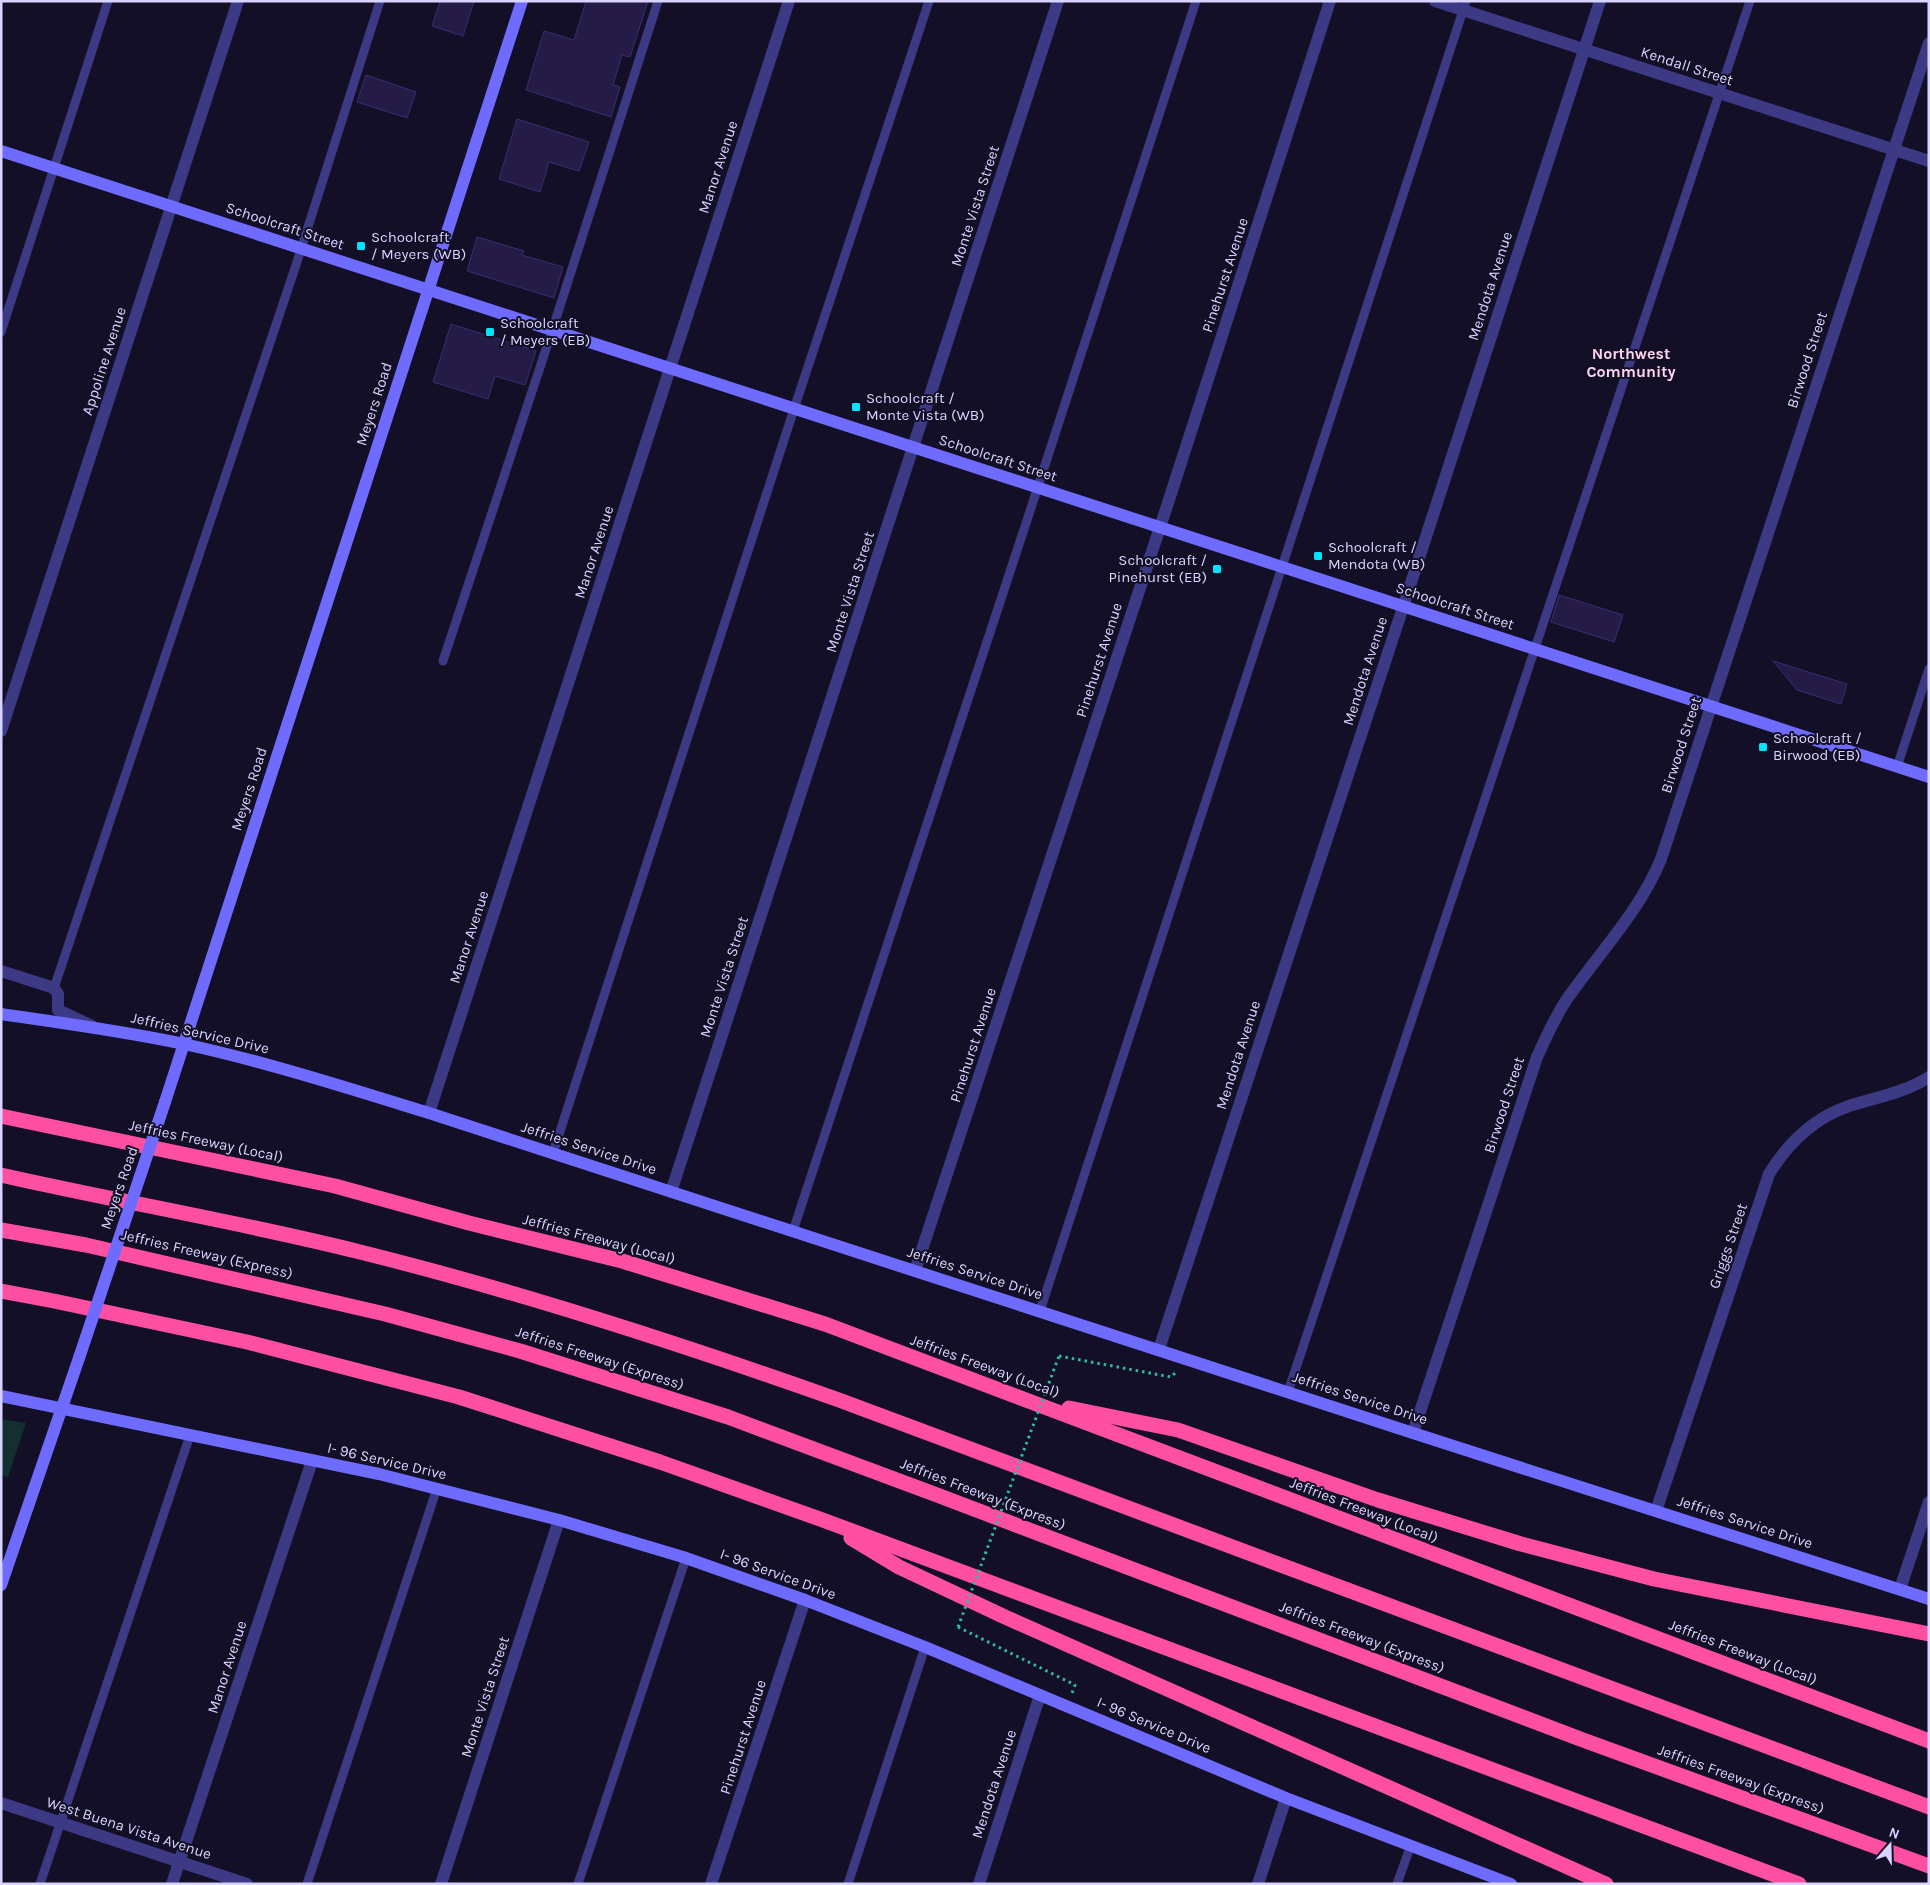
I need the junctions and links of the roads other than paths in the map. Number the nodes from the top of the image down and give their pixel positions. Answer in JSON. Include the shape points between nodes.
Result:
{"nodes":[{"id":1,"x":108,"y":1,"type":"edge"},
{"id":2,"x":238,"y":1,"type":"edge"},
{"id":3,"x":380,"y":1,"type":"edge"},
{"id":4,"x":522,"y":1,"type":"edge"},
{"id":5,"x":658,"y":1,"type":"edge"},
{"id":6,"x":789,"y":1,"type":"edge"},
{"id":7,"x":929,"y":1,"type":"edge"},
{"id":8,"x":1058,"y":1,"type":"edge"},
{"id":9,"x":1196,"y":1,"type":"edge"},
{"id":10,"x":1330,"y":1,"type":"edge"},
{"id":11,"x":1435,"y":1,"type":"edge"},
{"id":12,"x":1600,"y":1,"type":"edge"},
{"id":13,"x":1750,"y":1,"type":"edge"},
{"id":14,"x":1464,"y":6,"type":"edge"},
{"id":15,"x":1929,"y":42,"type":"edge"},
{"id":16,"x":1584,"y":50,"type":"junction"},
{"id":17,"x":1720,"y":93,"type":"junction"},
{"id":18,"x":1894,"y":149,"type":"junction"},
{"id":19,"x":1,"y":150,"type":"edge"},
{"id":20,"x":1929,"y":161,"type":"edge"},
{"id":21,"x":55,"y":168,"type":"junction"},
{"id":22,"x":172,"y":206,"type":"junction"},
{"id":23,"x":301,"y":249,"type":"junction"},
{"id":24,"x":428,"y":290,"type":"junction"},
{"id":25,"x":552,"y":330,"type":"junction"},
{"id":26,"x":1,"y":332,"type":"edge"},
{"id":27,"x":670,"y":369,"type":"junction"},
{"id":28,"x":794,"y":409,"type":"junction"},
{"id":29,"x":914,"y":448,"type":"junction"},
{"id":30,"x":1038,"y":488,"type":"junction"},
{"id":31,"x":1160,"y":527,"type":"junction"},
{"id":32,"x":1282,"y":567,"type":"junction"},
{"id":33,"x":1403,"y":606,"type":"junction"},
{"id":34,"x":1535,"y":649,"type":"junction"},
{"id":35,"x":443,"y":662,"type":"dead end"},
{"id":36,"x":1929,"y":669,"type":"edge"},
{"id":37,"x":1711,"y":706,"type":"junction"},
{"id":38,"x":1,"y":731,"type":"edge"},
{"id":39,"x":1897,"y":766,"type":"junction"},
{"id":40,"x":1929,"y":777,"type":"edge"},
{"id":41,"x":1,"y":971,"type":"edge"},
{"id":42,"x":54,"y":988,"type":"junction"},
{"id":43,"x":1,"y":1014,"type":"edge"},
{"id":44,"x":94,"y":1027,"type":"junction"},
{"id":45,"x":184,"y":1044,"type":"junction"},
{"id":46,"x":1929,"y":1077,"type":"edge"},
{"id":47,"x":429,"y":1113,"type":"junction"},
{"id":48,"x":1,"y":1116,"type":"edge"},
{"id":49,"x":553,"y":1153,"type":"junction"},
{"id":50,"x":1,"y":1174,"type":"edge"},
{"id":51,"x":671,"y":1192,"type":"junction"},
{"id":52,"x":1,"y":1230,"type":"edge"},
{"id":53,"x":793,"y":1231,"type":"junction"},
{"id":54,"x":915,"y":1271,"type":"junction"},
{"id":55,"x":1,"y":1291,"type":"edge"},
{"id":56,"x":1040,"y":1311,"type":"junction"},
{"id":57,"x":1159,"y":1349,"type":"junction"},
{"id":58,"x":1288,"y":1392,"type":"junction"},
{"id":59,"x":1,"y":1396,"type":"edge"},
{"id":60,"x":1029,"y":1401,"type":"junction"},
{"id":61,"x":62,"y":1408,"type":"junction"},
{"id":62,"x":1413,"y":1433,"type":"junction"},
{"id":63,"x":190,"y":1435,"type":"junction"},
{"id":64,"x":312,"y":1461,"type":"junction"},
{"id":65,"x":438,"y":1488,"type":"junction"},
{"id":66,"x":1929,"y":1502,"type":"edge"},
{"id":67,"x":1656,"y":1511,"type":"junction"},
{"id":68,"x":559,"y":1520,"type":"junction"},
{"id":69,"x":820,"y":1520,"type":"junction"},
{"id":70,"x":686,"y":1558,"type":"junction"},
{"id":71,"x":1,"y":1585,"type":"edge"},
{"id":72,"x":1900,"y":1589,"type":"junction"},
{"id":73,"x":1929,"y":1598,"type":"edge"},
{"id":74,"x":805,"y":1600,"type":"junction"},
{"id":75,"x":1929,"y":1634,"type":"edge"},
{"id":76,"x":925,"y":1647,"type":"junction"},
{"id":77,"x":1040,"y":1695,"type":"junction"},
{"id":78,"x":1929,"y":1742,"type":"edge"},
{"id":79,"x":1286,"y":1798,"type":"junction"},
{"id":80,"x":1,"y":1803,"type":"edge"},
{"id":81,"x":1929,"y":1807,"type":"edge"},
{"id":82,"x":60,"y":1823,"type":"junction"},
{"id":83,"x":1411,"y":1846,"type":"junction"},
{"id":84,"x":179,"y":1862,"type":"junction"},
{"id":85,"x":1929,"y":1866,"type":"edge"},
{"id":86,"x":40,"y":1884,"type":"edge"},
{"id":87,"x":172,"y":1884,"type":"edge"},
{"id":88,"x":247,"y":1884,"type":"edge"},
{"id":89,"x":307,"y":1884,"type":"edge"},
{"id":90,"x":441,"y":1884,"type":"edge"},
{"id":91,"x":578,"y":1884,"type":"edge"},
{"id":92,"x":711,"y":1884,"type":"edge"},
{"id":93,"x":848,"y":1884,"type":"edge"},
{"id":94,"x":979,"y":1884,"type":"edge"},
{"id":95,"x":1258,"y":1884,"type":"edge"},
{"id":96,"x":1397,"y":1884,"type":"edge"},
{"id":97,"x":1511,"y":1884,"type":"edge"},
{"id":98,"x":1606,"y":1884,"type":"edge"},
{"id":99,"x":1799,"y":1884,"type":"edge"}],
"edges":[{"from":1,"to":21,"type":"lane"},
{"from":2,"to":22,"type":"street","name":"Appoline Avenue"},
{"from":3,"to":23,"type":"lane"},
{"from":4,"to":24,"type":"street","name":"Meyers Road"},
{"from":5,"to":25,"type":"lane"},
{"from":6,"to":27,"type":"street","name":"Manor Avenue"},
{"from":7,"to":28,"type":"lane"},
{"from":8,"to":29,"type":"street","name":"Monte Vista Street"},
{"from":9,"to":30,"type":"lane"},
{"from":10,"to":31,"type":"street","name":"Pinehurst Avenue"},
{"from":11,"to":14,"type":"street","name":"Kendall Street"},
{"from":12,"to":16,"type":"street","name":"Mendota Avenue"},
{"from":13,"to":17,"type":"lane"},
{"from":14,"to":16,"type":"street","name":"Kendall Street"},
{"from":14,"to":32,"type":"lane"},
{"from":15,"to":18,"type":"street","name":"Birwood Street"},
{"from":16,"to":17,"type":"street","name":"Kendall Street"},
{"from":16,"to":33,"type":"street","name":"Mendota Avenue"},
{"from":17,"to":18,"type":"street","name":"Kendall Street"},
{"from":17,"to":34,"type":"lane"},
{"from":18,"to":20,"type":"street","name":"Kendall Street"},
{"from":18,"to":37,"type":"street","name":"Birwood Street"},
{"from":19,"to":21,"type":"street","name":"Schoolcraft Street"},
{"from":21,"to":22,"type":"street","name":"Schoolcraft Street"},
{"from":21,"to":26,"type":"lane"},
{"from":22,"to":23,"type":"street","name":"Schoolcraft Street"},
{"from":22,"to":38,"type":"street","name":"Appoline Avenue"},
{"from":23,"to":24,"type":"street","name":"Schoolcraft Street"},
{"from":23,"to":42,"type":"lane"},
{"from":24,"to":25,"type":"street","name":"Schoolcraft Street"},
{"from":24,"to":45,"type":"street","name":"Meyers Road"},
{"from":25,"to":27,"type":"street","name":"Schoolcraft Street"},
{"from":25,"to":35,"type":"lane"},
{"from":27,"to":28,"type":"street","name":"Schoolcraft Street"},
{"from":27,"to":47,"type":"street","name":"Manor Avenue"},
{"from":28,"to":29,"type":"street","name":"Schoolcraft Street"},
{"from":28,"to":49,"type":"lane"},
{"from":29,"to":30,"type":"street","name":"Schoolcraft Street"},
{"from":29,"to":51,"type":"street","name":"Monte Vista Street"},
{"from":30,"to":31,"type":"street","name":"Schoolcraft Street"},
{"from":30,"to":53,"type":"lane"},
{"from":31,"to":32,"type":"street","name":"Schoolcraft Street"},
{"from":31,"to":54,"type":"street","name":"Pinehurst Avenue"},
{"from":32,"to":33,"type":"street","name":"Schoolcraft Street"},
{"from":32,"to":56,"type":"lane"},
{"from":33,"to":34,"type":"street","name":"Schoolcraft Street"},
{"from":33,"to":57,"type":"street","name":"Mendota Avenue"},
{"from":34,"to":37,"type":"street","name":"Schoolcraft Street"},
{"from":34,"to":58,"type":"lane"},
{"from":36,"to":39,"type":"lane"},
{"from":37,"to":39,"type":"street","name":"Schoolcraft Street"},
{"from":37,"to":62,"type":"street","name":"Birwood Street","via":[[1654,876],[1566,1001],[1537,1057]]},
{"from":39,"to":40,"type":"street","name":"Schoolcraft Street"},
{"from":41,"to":42,"type":"street"},
{"from":42,"to":44,"type":"street","via":[[58,994],[58,1010]]},
{"from":43,"to":44,"type":"street","name":"Jeffries Service Drive"},
{"from":44,"to":45,"type":"street","name":"Jeffries Service Drive"},
{"from":45,"to":47,"type":"street","name":"Jeffries Service Drive","via":[[304,1074]]},
{"from":45,"to":61,"type":"street","name":"Meyers Road","bridge":true},
{"from":46,"to":67,"type":"street","name":"Griggs Street","via":[[1900,1091],[1849,1106],[1823,1118],[1796,1138],[1769,1174]]},
{"from":47,"to":49,"type":"street","name":"Jeffries Service Drive"},
{"from":48,"to":60,"type":"highway","name":"Jeffries Freeway (Local)","via":[[336,1186],[622,1261],[825,1324]]},
{"from":49,"to":51,"type":"street","name":"Jeffries Service Drive"},
{"from":50,"to":81,"type":"highway","via":[[359,1252],[497,1288],[717,1356]]},
{"from":51,"to":53,"type":"street","name":"Jeffries Service Drive"},
{"from":52,"to":85,"type":"highway","name":"Jeffries Freeway (Express)","via":[[86,1245],[386,1314],[520,1350],[728,1418],[1583,1740]]},
{"from":53,"to":54,"type":"street","name":"Jeffries Service Drive"},
{"from":54,"to":56,"type":"street","name":"Jeffries Service Drive"},
{"from":55,"to":69,"type":"highway","via":[[247,1342],[458,1397],[660,1462]]},
{"from":56,"to":57,"type":"street","name":"Jeffries Service Drive"},
{"from":57,"to":58,"type":"street","name":"Jeffries Service Drive"},
{"from":58,"to":62,"type":"street","name":"Jeffries Service Drive"},
{"from":59,"to":61,"type":"street","name":"I- 96 Service Drive"},
{"from":60,"to":75,"type":"highway","via":[[1178,1430],[1453,1524],[1654,1579]]},
{"from":60,"to":78,"type":"highway","name":"Jeffries Freeway (Local)"},
{"from":61,"to":63,"type":"street","name":"I- 96 Service Drive"},
{"from":61,"to":71,"type":"street","name":"Meyers Road"},
{"from":62,"to":67,"type":"street","name":"Jeffries Service Drive"},
{"from":63,"to":64,"type":"street","name":"I- 96 Service Drive"},
{"from":63,"to":82,"type":"lane"},
{"from":64,"to":65,"type":"street","name":"I- 96 Service Drive"},
{"from":64,"to":84,"type":"street","name":"Manor Avenue"},
{"from":65,"to":68,"type":"street","name":"I- 96 Service Drive"},
{"from":65,"to":89,"type":"lane"},
{"from":66,"to":72,"type":"street"},
{"from":67,"to":72,"type":"street","name":"Jeffries Service Drive"},
{"from":68,"to":70,"type":"street","name":"I- 96 Service Drive"},
{"from":68,"to":90,"type":"street","name":"Monte Vista Street"},
{"from":69,"to":98,"type":"highway","via":[[899,1567],[1005,1617]]},
{"from":69,"to":99,"type":"highway"},
{"from":70,"to":74,"type":"street","name":"I- 96 Service Drive"},
{"from":70,"to":91,"type":"lane"},
{"from":72,"to":73,"type":"street","name":"Jeffries Service Drive"},
{"from":74,"to":76,"type":"street","name":"I- 96 Service Drive"},
{"from":74,"to":92,"type":"street","name":"Pinehurst Avenue"},
{"from":76,"to":77,"type":"street","name":"I- 96 Service Drive"},
{"from":76,"to":93,"type":"lane"},
{"from":77,"to":79,"type":"street","name":"I- 96 Service Drive"},
{"from":77,"to":94,"type":"street","name":"Mendota Avenue"},
{"from":79,"to":83,"type":"street","name":"I- 96 Service Drive"},
{"from":79,"to":95,"type":"street"},
{"from":80,"to":82,"type":"street","name":"West Buena Vista Avenue"},
{"from":82,"to":84,"type":"street","name":"West Buena Vista Avenue"},
{"from":82,"to":86,"type":"lane"},
{"from":83,"to":96,"type":"lane"},
{"from":83,"to":97,"type":"street","name":"I- 96 Service Drive"},
{"from":84,"to":87,"type":"street","name":"Manor Avenue"},
{"from":84,"to":88,"type":"street","name":"West Buena Vista Avenue"}]}
